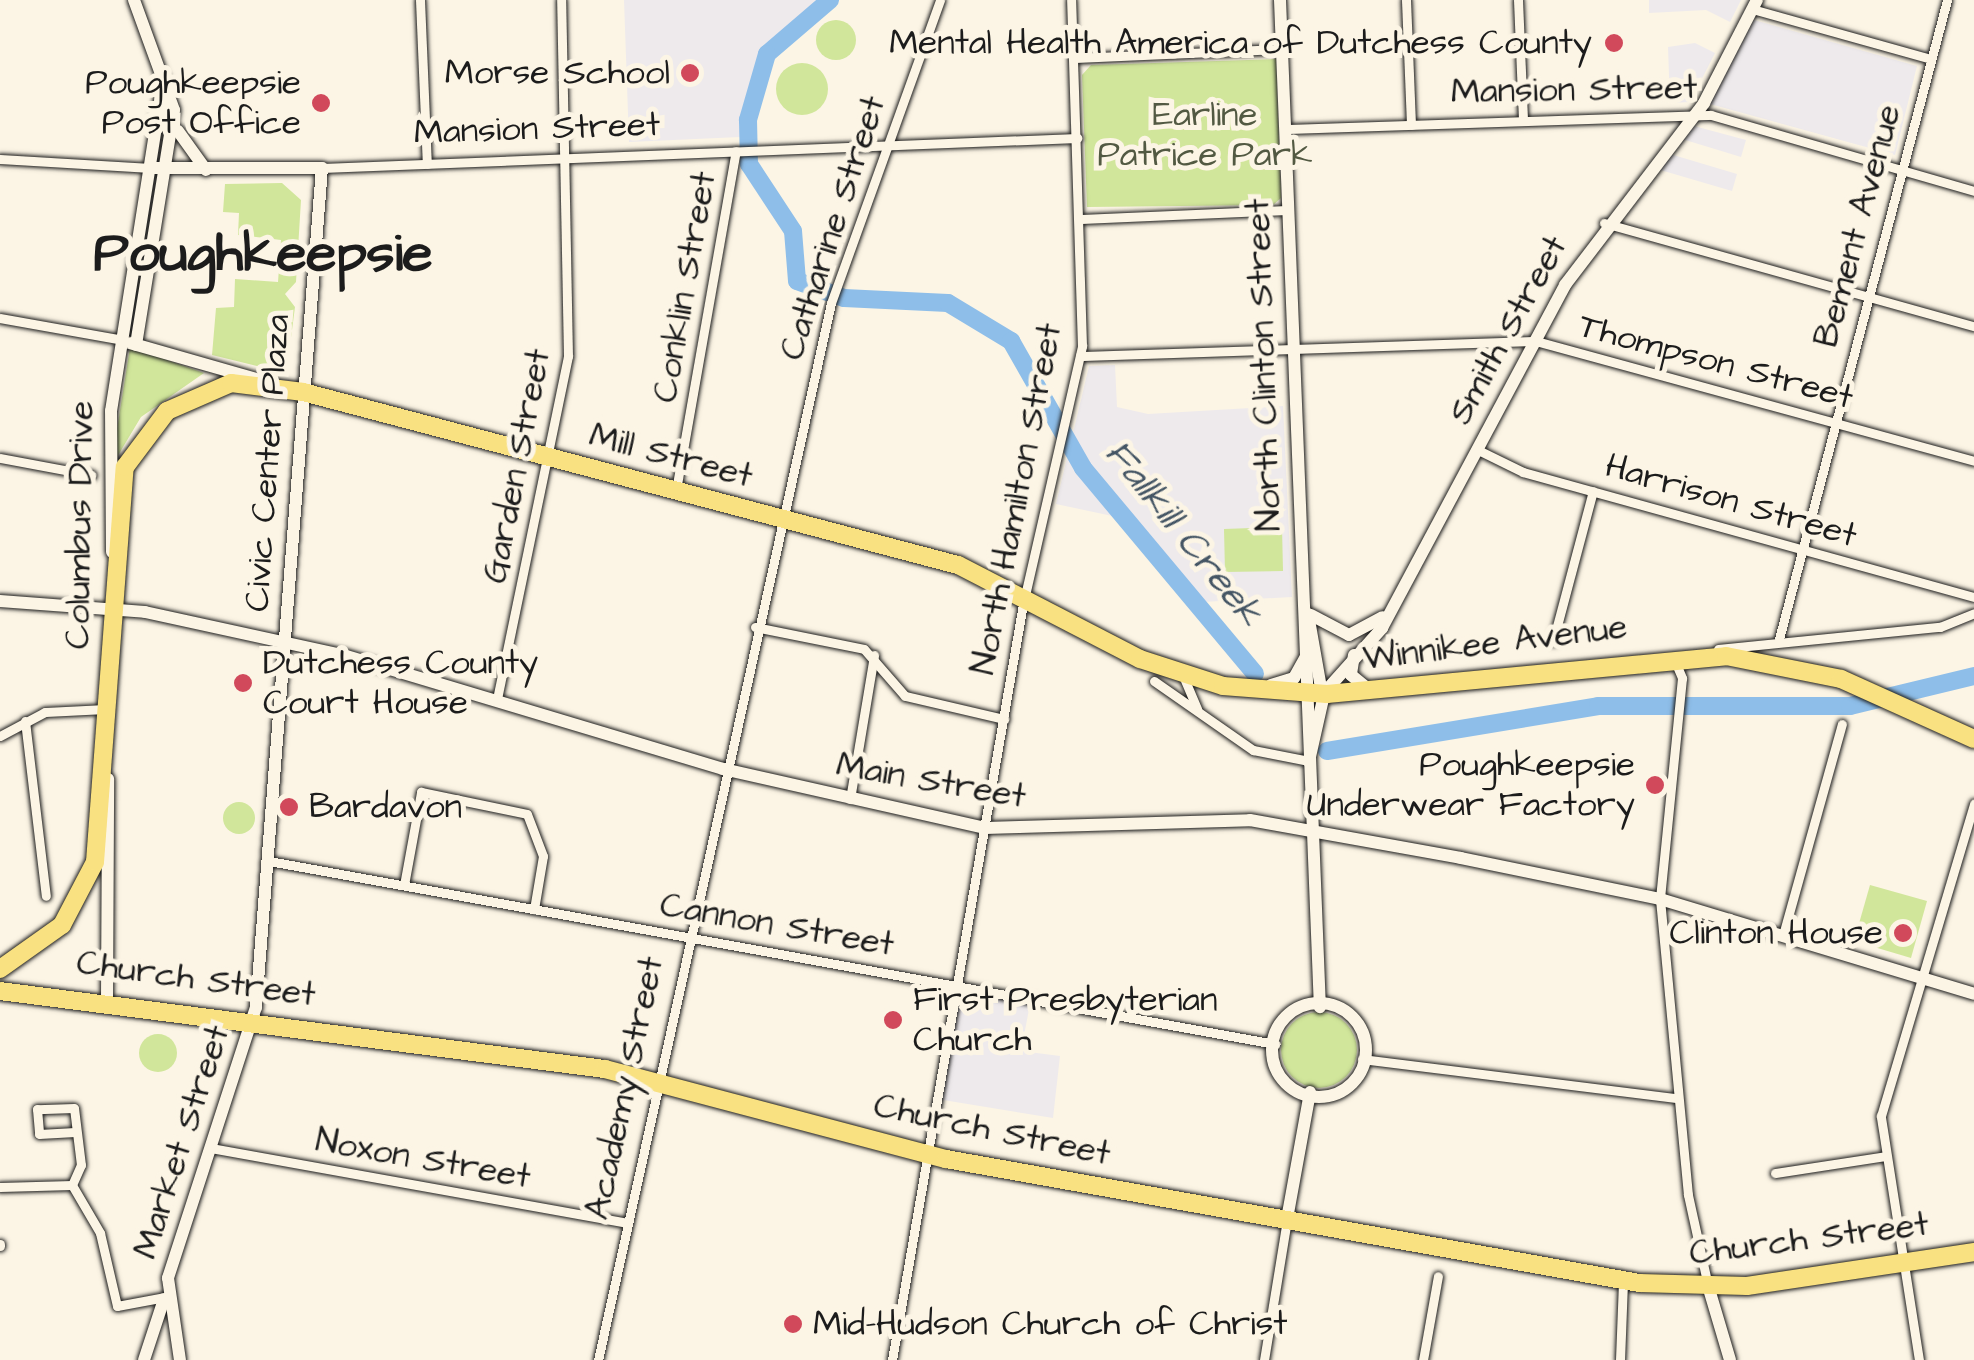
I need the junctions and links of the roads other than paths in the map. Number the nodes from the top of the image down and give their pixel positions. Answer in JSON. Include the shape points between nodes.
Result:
{"nodes":[{"id":1,"x":134,"y":0,"type":"edge"},
{"id":2,"x":420,"y":0,"type":"edge"},
{"id":3,"x":561,"y":0,"type":"edge"},
{"id":4,"x":940,"y":0,"type":"edge"},
{"id":5,"x":1071,"y":0,"type":"edge"},
{"id":6,"x":1280,"y":0,"type":"edge"},
{"id":7,"x":1406,"y":0,"type":"edge"},
{"id":8,"x":1518,"y":0,"type":"edge"},
{"id":9,"x":1947,"y":0,"type":"edge"},
{"id":10,"x":1754,"y":5,"type":"edge"},
{"id":11,"x":1282,"y":50,"type":"junction"},
{"id":12,"x":1074,"y":58,"type":"junction"},
{"id":13,"x":1931,"y":59,"type":"junction"},
{"id":14,"x":164,"y":78,"type":"junction"},
{"id":15,"x":174,"y":110,"type":"junction"},
{"id":16,"x":1692,"y":115,"type":"junction"},
{"id":17,"x":1523,"y":120,"type":"junction"},
{"id":18,"x":1411,"y":125,"type":"junction"},
{"id":19,"x":1285,"y":130,"type":"junction"},
{"id":20,"x":1077,"y":138,"type":"junction"},
{"id":21,"x":887,"y":145,"type":"junction"},
{"id":22,"x":738,"y":151,"type":"junction"},
{"id":23,"x":564,"y":158,"type":"junction"},
{"id":24,"x":0,"y":159,"type":"edge"},
{"id":25,"x":427,"y":164,"type":"junction"},
{"id":26,"x":151,"y":168,"type":"junction"},
{"id":27,"x":322,"y":168,"type":"junction"},
{"id":28,"x":168,"y":170,"type":"junction"},
{"id":29,"x":1900,"y":170,"type":"junction"},
{"id":30,"x":208,"y":171,"type":"junction"},
{"id":31,"x":1974,"y":191,"type":"edge"},
{"id":32,"x":1288,"y":210,"type":"junction"},
{"id":33,"x":1080,"y":219,"type":"junction"},
{"id":34,"x":1604,"y":223,"type":"junction"},
{"id":35,"x":1866,"y":296,"type":"junction"},
{"id":36,"x":0,"y":318,"type":"edge"},
{"id":37,"x":1974,"y":326,"type":"edge"},
{"id":38,"x":1536,"y":340,"type":"junction"},
{"id":39,"x":130,"y":342,"type":"junction"},
{"id":40,"x":1294,"y":346,"type":"junction"},
{"id":41,"x":1080,"y":356,"type":"junction"},
{"id":42,"x":293,"y":390,"type":"junction"},
{"id":43,"x":1833,"y":423,"type":"junction"},
{"id":44,"x":1476,"y":449,"type":"junction"},
{"id":45,"x":550,"y":457,"type":"junction"},
{"id":46,"x":0,"y":458,"type":"edge"},
{"id":47,"x":1974,"y":462,"type":"edge"},
{"id":48,"x":91,"y":474,"type":"dead end"},
{"id":49,"x":676,"y":490,"type":"junction"},
{"id":50,"x":1593,"y":491,"type":"junction"},
{"id":51,"x":780,"y":518,"type":"junction"},
{"id":52,"x":1799,"y":548,"type":"junction"},
{"id":53,"x":112,"y":552,"type":"junction"},
{"id":54,"x":1025,"y":592,"type":"junction"},
{"id":55,"x":1974,"y":597,"type":"edge"},
{"id":56,"x":0,"y":601,"type":"edge"},
{"id":57,"x":1306,"y":607,"type":"junction"},
{"id":58,"x":110,"y":609,"type":"junction"},
{"id":59,"x":1387,"y":611,"type":"junction"},
{"id":60,"x":1974,"y":613,"type":"edge"},
{"id":61,"x":755,"y":627,"type":"junction"},
{"id":62,"x":1780,"y":639,"type":"junction"},
{"id":63,"x":1554,"y":641,"type":"dead end"},
{"id":64,"x":286,"y":642,"type":"junction"},
{"id":65,"x":1307,"y":648,"type":"junction"},
{"id":66,"x":1359,"y":649,"type":"junction"},
{"id":67,"x":874,"y":655,"type":"junction"},
{"id":68,"x":1689,"y":655,"type":"junction"},
{"id":69,"x":1669,"y":656,"type":"junction"},
{"id":70,"x":1180,"y":675,"type":"junction"},
{"id":71,"x":1154,"y":681,"type":"dead end"},
{"id":72,"x":1240,"y":690,"type":"junction"},
{"id":73,"x":1370,"y":690,"type":"junction"},
{"id":74,"x":1316,"y":695,"type":"junction"},
{"id":75,"x":497,"y":699,"type":"junction"},
{"id":76,"x":108,"y":709,"type":"junction"},
{"id":77,"x":1202,"y":716,"type":"junction"},
{"id":78,"x":1004,"y":719,"type":"junction"},
{"id":79,"x":25,"y":722,"type":"junction"},
{"id":80,"x":1842,"y":724,"type":"dead end"},
{"id":81,"x":0,"y":736,"type":"edge"},
{"id":82,"x":1974,"y":738,"type":"edge"},
{"id":83,"x":1309,"y":760,"type":"junction"},
{"id":84,"x":107,"y":767,"type":"junction"},
{"id":85,"x":723,"y":769,"type":"junction"},
{"id":86,"x":850,"y":799,"type":"junction"},
{"id":87,"x":1974,"y":804,"type":"edge"},
{"id":88,"x":985,"y":828,"type":"junction"},
{"id":89,"x":1311,"y":828,"type":"junction"},
{"id":90,"x":269,"y":860,"type":"junction"},
{"id":91,"x":404,"y":885,"type":"junction"},
{"id":92,"x":46,"y":896,"type":"dead end"},
{"id":93,"x":1660,"y":899,"type":"junction"},
{"id":94,"x":534,"y":908,"type":"junction"},
{"id":95,"x":1783,"y":935,"type":"junction"},
{"id":96,"x":684,"y":936,"type":"junction"},
{"id":97,"x":0,"y":968,"type":"edge"},
{"id":98,"x":1921,"y":978,"type":"junction"},
{"id":99,"x":957,"y":985,"type":"junction"},
{"id":100,"x":0,"y":991,"type":"edge"},
{"id":101,"x":1974,"y":994,"type":"edge"},
{"id":102,"x":106,"y":999,"type":"junction"},
{"id":103,"x":1320,"y":1007,"type":"junction"},
{"id":104,"x":254,"y":1020,"type":"junction"},
{"id":105,"x":1275,"y":1044,"type":"junction"},
{"id":106,"x":1362,"y":1059,"type":"junction"},
{"id":107,"x":654,"y":1080,"type":"junction"},
{"id":108,"x":1310,"y":1092,"type":"junction"},
{"id":109,"x":1676,"y":1098,"type":"junction"},
{"id":110,"x":74,"y":1132,"type":"junction"},
{"id":111,"x":211,"y":1148,"type":"junction"},
{"id":112,"x":927,"y":1154,"type":"junction"},
{"id":113,"x":1886,"y":1156,"type":"junction"},
{"id":114,"x":1774,"y":1173,"type":"dead end"},
{"id":115,"x":72,"y":1185,"type":"junction"},
{"id":116,"x":0,"y":1187,"type":"edge"},
{"id":117,"x":1287,"y":1219,"type":"junction"},
{"id":118,"x":626,"y":1224,"type":"junction"},
{"id":119,"x":1974,"y":1252,"type":"edge"},
{"id":120,"x":1902,"y":1264,"type":"junction"},
{"id":121,"x":1438,"y":1276,"type":"dead end"},
{"id":122,"x":1622,"y":1280,"type":"junction"},
{"id":123,"x":1709,"y":1289,"type":"junction"},
{"id":124,"x":164,"y":1297,"type":"junction"},
{"id":125,"x":144,"y":1360,"type":"edge"},
{"id":126,"x":180,"y":1360,"type":"edge"},
{"id":127,"x":598,"y":1360,"type":"edge"},
{"id":128,"x":892,"y":1360,"type":"edge"},
{"id":129,"x":1264,"y":1360,"type":"edge"},
{"id":130,"x":1424,"y":1360,"type":"edge"},
{"id":131,"x":1620,"y":1360,"type":"edge"},
{"id":132,"x":1730,"y":1360,"type":"edge"},
{"id":133,"x":1919,"y":1360,"type":"edge"}],
"edges":[{"from":1,"to":14,"type":"street"},
{"from":2,"to":25,"type":"street"},
{"from":3,"to":23,"type":"street","name":"Garden Street"},
{"from":4,"to":21,"type":"street","name":"Catharine Street"},
{"from":5,"to":12,"type":"street","name":"North Hamilton Street"},
{"from":6,"to":11,"type":"street","name":"North Clinton Street"},
{"from":7,"to":18,"type":"street"},
{"from":8,"to":17,"type":"street"},
{"from":9,"to":13,"type":"street","name":"Bement Avenue"},
{"from":10,"to":13,"type":"street"},
{"from":10,"to":16,"type":"street","name":"Smith Street"},
{"from":11,"to":12,"type":"street"},
{"from":11,"to":19,"type":"street","name":"North Clinton Street"},
{"from":12,"to":20,"type":"street","name":"North Hamilton Street"},
{"from":13,"to":29,"type":"street","name":"Bement Avenue"},
{"from":14,"to":15,"type":"street"},
{"from":14,"to":26,"type":"street","name":"Columbus Drive"},
{"from":15,"to":28,"type":"street","name":"Columbus Drive"},
{"from":15,"to":30,"type":"street","via":[[184,150]]},
{"from":16,"to":17,"type":"street","name":"Mansion Street"},
{"from":16,"to":29,"type":"street","name":"Mansion Street"},
{"from":16,"to":34,"type":"street","name":"Smith Street"},
{"from":17,"to":18,"type":"street","name":"Mansion Street"},
{"from":18,"to":19,"type":"street","name":"Mansion Street"},
{"from":19,"to":32,"type":"street","name":"North Clinton Street"},
{"from":20,"to":21,"type":"street","name":"Mansion Street"},
{"from":20,"to":33,"type":"street","name":"North Hamilton Street"},
{"from":21,"to":22,"type":"street","name":"Mansion Street"},
{"from":21,"to":51,"type":"street","name":"Catharine Street","via":[[834,289]]},
{"from":22,"to":23,"type":"street","name":"Mansion Street"},
{"from":22,"to":49,"type":"street","name":"Conklin Street"},
{"from":23,"to":25,"type":"street","name":"Mansion Street"},
{"from":23,"to":45,"type":"street","name":"Garden Street","via":[[570,329]]},
{"from":24,"to":26,"type":"street","name":"Mansion Street"},
{"from":25,"to":27,"type":"street","name":"Mansion Street"},
{"from":26,"to":28,"type":"street","name":"Mansion Street"},
{"from":26,"to":39,"type":"street","name":"Columbus Drive"},
{"from":27,"to":30,"type":"street","name":"Mansion Street"},
{"from":27,"to":42,"type":"street","name":"Civic Center Plaza"},
{"from":28,"to":30,"type":"street","name":"Mansion Street"},
{"from":28,"to":39,"type":"street","name":"Columbus Drive"},
{"from":29,"to":31,"type":"street","name":"Mansion Street"},
{"from":29,"to":35,"type":"street","name":"Bement Avenue"},
{"from":32,"to":33,"type":"street"},
{"from":32,"to":40,"type":"street","name":"North Clinton Street"},
{"from":33,"to":41,"type":"street","name":"North Hamilton Street"},
{"from":34,"to":35,"type":"street"},
{"from":34,"to":38,"type":"street","name":"Smith Street"},
{"from":35,"to":37,"type":"street"},
{"from":35,"to":43,"type":"street","name":"Bement Avenue"},
{"from":36,"to":39,"type":"street","name":"Mill Street"},
{"from":38,"to":40,"type":"street","name":"Thompson Street"},
{"from":38,"to":43,"type":"street","name":"Thompson Street"},
{"from":38,"to":44,"type":"street","name":"Smith Street"},
{"from":39,"to":42,"type":"street","name":"Mill Street"},
{"from":39,"to":53,"type":"street","name":"Columbus Drive","via":[[106,466]]},
{"from":40,"to":41,"type":"street","name":"Thompson Street"},
{"from":40,"to":57,"type":"street","name":"North Clinton Street"},
{"from":41,"to":54,"type":"street","name":"North Hamilton Street"},
{"from":42,"to":45,"type":"highway","name":"Mill Street"},
{"from":42,"to":53,"type":"highway","via":[[222,384],[160,416],[122,476]]},
{"from":42,"to":64,"type":"street","name":"Civic Center Plaza"},
{"from":43,"to":47,"type":"street","name":"Thompson Street"},
{"from":43,"to":52,"type":"street","name":"Bement Avenue"},
{"from":44,"to":50,"type":"street","name":"Harrison Street"},
{"from":44,"to":59,"type":"street","name":"Smith Street"},
{"from":45,"to":49,"type":"highway","name":"Mill Street"},
{"from":45,"to":75,"type":"street","name":"Garden Street"},
{"from":46,"to":48,"type":"street"},
{"from":49,"to":51,"type":"highway","name":"Mill Street"},
{"from":50,"to":52,"type":"street","name":"Harrison Street"},
{"from":50,"to":63,"type":"street"},
{"from":51,"to":54,"type":"highway","name":"Mill Street"},
{"from":51,"to":61,"type":"street","name":"Catharine Street"},
{"from":52,"to":55,"type":"street","name":"Harrison Street"},
{"from":52,"to":62,"type":"street","name":"Bement Avenue"},
{"from":53,"to":58,"type":"highway","name":"Columbus Drive"},
{"from":54,"to":70,"type":"highway","name":"Mill Street"},
{"from":54,"to":78,"type":"street","name":"North Hamilton Street"},
{"from":56,"to":58,"type":"street","name":"Main Street"},
{"from":57,"to":59,"type":"street","via":[[1323,628],[1349,635]]},
{"from":57,"to":65,"type":"street","name":"North Clinton Street"},
{"from":57,"to":74,"type":"street","name":"North Clinton Street"},
{"from":58,"to":64,"type":"street","name":"Main Street"},
{"from":58,"to":76,"type":"highway","name":"Columbus Drive"},
{"from":59,"to":66,"type":"street","name":"Smith Street"},
{"from":60,"to":62,"type":"street","name":"Winnikee Avenue","via":[[1932,628]]},
{"from":61,"to":67,"type":"street"},
{"from":61,"to":85,"type":"street","name":"Catharine Street"},
{"from":62,"to":68,"type":"street","name":"Winnikee Avenue"},
{"from":64,"to":75,"type":"street","name":"Main Street"},
{"from":64,"to":90,"type":"street","name":"Market Street"},
{"from":65,"to":72,"type":"street","via":[[1290,681]]},
{"from":65,"to":74,"type":"street","name":"North Clinton Street"},
{"from":66,"to":73,"type":"street","via":[[1351,675]]},
{"from":66,"to":74,"type":"street","name":"Smith Street"},
{"from":67,"to":78,"type":"street","via":[[905,696]]},
{"from":67,"to":86,"type":"street"},
{"from":68,"to":69,"type":"highway","name":"Winnikee Avenue"},
{"from":68,"to":82,"type":"highway","name":"Winnikee Avenue","via":[[1726,656],[1870,690]]},
{"from":69,"to":73,"type":"highway","name":"Winnikee Avenue"},
{"from":69,"to":93,"type":"street","via":[[1681,692]]},
{"from":70,"to":72,"type":"highway","name":"Mill Street"},
{"from":70,"to":77,"type":"street"},
{"from":71,"to":77,"type":"street"},
{"from":72,"to":74,"type":"highway","name":"Mill Street"},
{"from":73,"to":74,"type":"highway","name":"Winnikee Avenue"},
{"from":74,"to":83,"type":"street","name":"North Clinton Street"},
{"from":75,"to":85,"type":"street","name":"Main Street"},
{"from":76,"to":79,"type":"street","via":[[62,709]]},
{"from":76,"to":84,"type":"highway","name":"Columbus Drive"},
{"from":77,"to":83,"type":"street","via":[[1260,753]]},
{"from":78,"to":88,"type":"street","name":"North Hamilton Street"},
{"from":79,"to":81,"type":"street"},
{"from":79,"to":92,"type":"street"},
{"from":80,"to":95,"type":"street"},
{"from":83,"to":89,"type":"street","name":"North Clinton Street"},
{"from":84,"to":97,"type":"highway","name":"Columbus Drive","via":[[82,896],[44,943]]},
{"from":84,"to":102,"type":"street","name":"Columbus Drive"},
{"from":85,"to":86,"type":"street","name":"Main Street"},
{"from":85,"to":96,"type":"street","name":"Academy Street"},
{"from":86,"to":88,"type":"street","name":"Main Street"},
{"from":87,"to":98,"type":"street"},
{"from":88,"to":89,"type":"street","name":"Main Street","via":[[1250,820]]},
{"from":88,"to":99,"type":"street","name":"North Hamilton Street"},
{"from":89,"to":93,"type":"street","name":"Main Street"},
{"from":89,"to":103,"type":"street","name":"North Clinton Street"},
{"from":90,"to":91,"type":"street","name":"Cannon Street"},
{"from":90,"to":104,"type":"street","name":"Market Street"},
{"from":91,"to":94,"type":"street","name":"Cannon Street"},
{"from":91,"to":94,"type":"street","via":[[421,792],[527,814],[543,848]]},
{"from":93,"to":95,"type":"street","name":"Main Street"},
{"from":93,"to":109,"type":"street"},
{"from":94,"to":96,"type":"street","name":"Cannon Street"},
{"from":95,"to":98,"type":"street","name":"Main Street"},
{"from":96,"to":99,"type":"street","name":"Cannon Street"},
{"from":96,"to":107,"type":"street","name":"Academy Street"},
{"from":98,"to":101,"type":"street","name":"Main Street"},
{"from":98,"to":113,"type":"street","via":[[1881,1116]]},
{"from":99,"to":105,"type":"street","name":"Cannon Street"},
{"from":99,"to":112,"type":"street","name":"North Hamilton Street"},
{"from":100,"to":102,"type":"highway","name":"Church Street"},
{"from":102,"to":104,"type":"highway","name":"Church Street"},
{"from":103,"to":105,"type":"street","via":[[1288,1011]]},
{"from":103,"to":106,"type":"street","via":[[1361,1022]]},
{"from":104,"to":107,"type":"highway","name":"Church Street"},
{"from":104,"to":111,"type":"street","name":"Market Street"},
{"from":105,"to":108,"type":"street","via":[[1278,1080]]},
{"from":106,"to":108,"type":"street","via":[[1347,1093]]},
{"from":106,"to":109,"type":"street"},
{"from":107,"to":112,"type":"highway","name":"Church Street"},
{"from":107,"to":118,"type":"street","name":"Academy Street"},
{"from":108,"to":117,"type":"street"},
{"from":109,"to":123,"type":"street"},
{"from":110,"to":110,"type":"street","via":[[38,1134],[37,1109],[74,1108]]},
{"from":110,"to":115,"type":"street","via":[[81,1165]]},
{"from":111,"to":118,"type":"street","name":"Noxon Street"},
{"from":111,"to":124,"type":"street","name":"Market Street"},
{"from":112,"to":117,"type":"highway","name":"Church Street"},
{"from":112,"to":128,"type":"street","name":"North Hamilton Street"},
{"from":113,"to":114,"type":"street"},
{"from":113,"to":120,"type":"street"},
{"from":115,"to":116,"type":"street"},
{"from":115,"to":124,"type":"street","via":[[100,1233],[117,1306]]},
{"from":117,"to":122,"type":"highway","name":"Church Street"},
{"from":117,"to":129,"type":"street"},
{"from":118,"to":127,"type":"street","name":"Academy Street"},
{"from":119,"to":120,"type":"highway","name":"Church Street"},
{"from":120,"to":123,"type":"highway","name":"Church Street"},
{"from":120,"to":133,"type":"street"},
{"from":121,"to":130,"type":"street"},
{"from":122,"to":123,"type":"highway","name":"Church Street"},
{"from":122,"to":131,"type":"street","via":[[1626,1327]]},
{"from":123,"to":132,"type":"street"},
{"from":124,"to":125,"type":"street"},
{"from":124,"to":126,"type":"street","name":"Market Street"}]}
